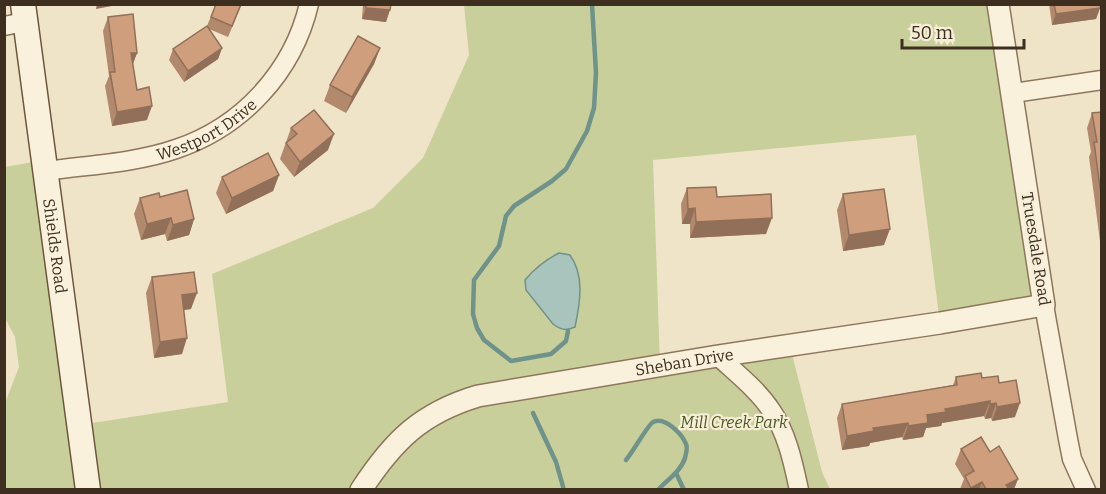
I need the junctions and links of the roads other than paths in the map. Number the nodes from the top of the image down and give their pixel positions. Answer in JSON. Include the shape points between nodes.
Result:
{"nodes":[{"id":1,"x":309,"y":4,"type":"edge"},
{"id":2,"x":998,"y":4,"type":"edge"},
{"id":3,"x":17,"y":18,"type":"edge"},
{"id":4,"x":1101,"y":80,"type":"edge"},
{"id":5,"x":1012,"y":93,"type":"junction"},
{"id":6,"x":46,"y":171,"type":"junction"},
{"id":7,"x":1044,"y":305,"type":"junction"},
{"id":8,"x":718,"y":356,"type":"junction"},
{"id":9,"x":88,"y":489,"type":"edge"},
{"id":10,"x":362,"y":489,"type":"edge"},
{"id":11,"x":799,"y":489,"type":"edge"},
{"id":12,"x":1086,"y":489,"type":"edge"}],
"edges":[{"from":1,"to":6,"type":"street","name":"Westport Drive","via":[[299,37],[271,83],[219,129],[175,150]]},
{"from":2,"to":5,"type":"street","name":"Truesdale Road"},
{"from":3,"to":6,"type":"main road","name":"Shields Road"},
{"from":4,"to":5,"type":"street"},
{"from":5,"to":7,"type":"street","name":"Truesdale Road"},
{"from":6,"to":9,"type":"main road","name":"Shields Road"},
{"from":7,"to":8,"type":"street","name":"Sheban Drive"},
{"from":7,"to":12,"type":"street","name":"Truesdale Road","via":[[1072,459]]},
{"from":8,"to":10,"type":"street","name":"Sheban Drive","via":[[497,391],[457,402],[435,412],[406,434]]},
{"from":8,"to":11,"type":"street","via":[[775,416],[788,445]]}]}
